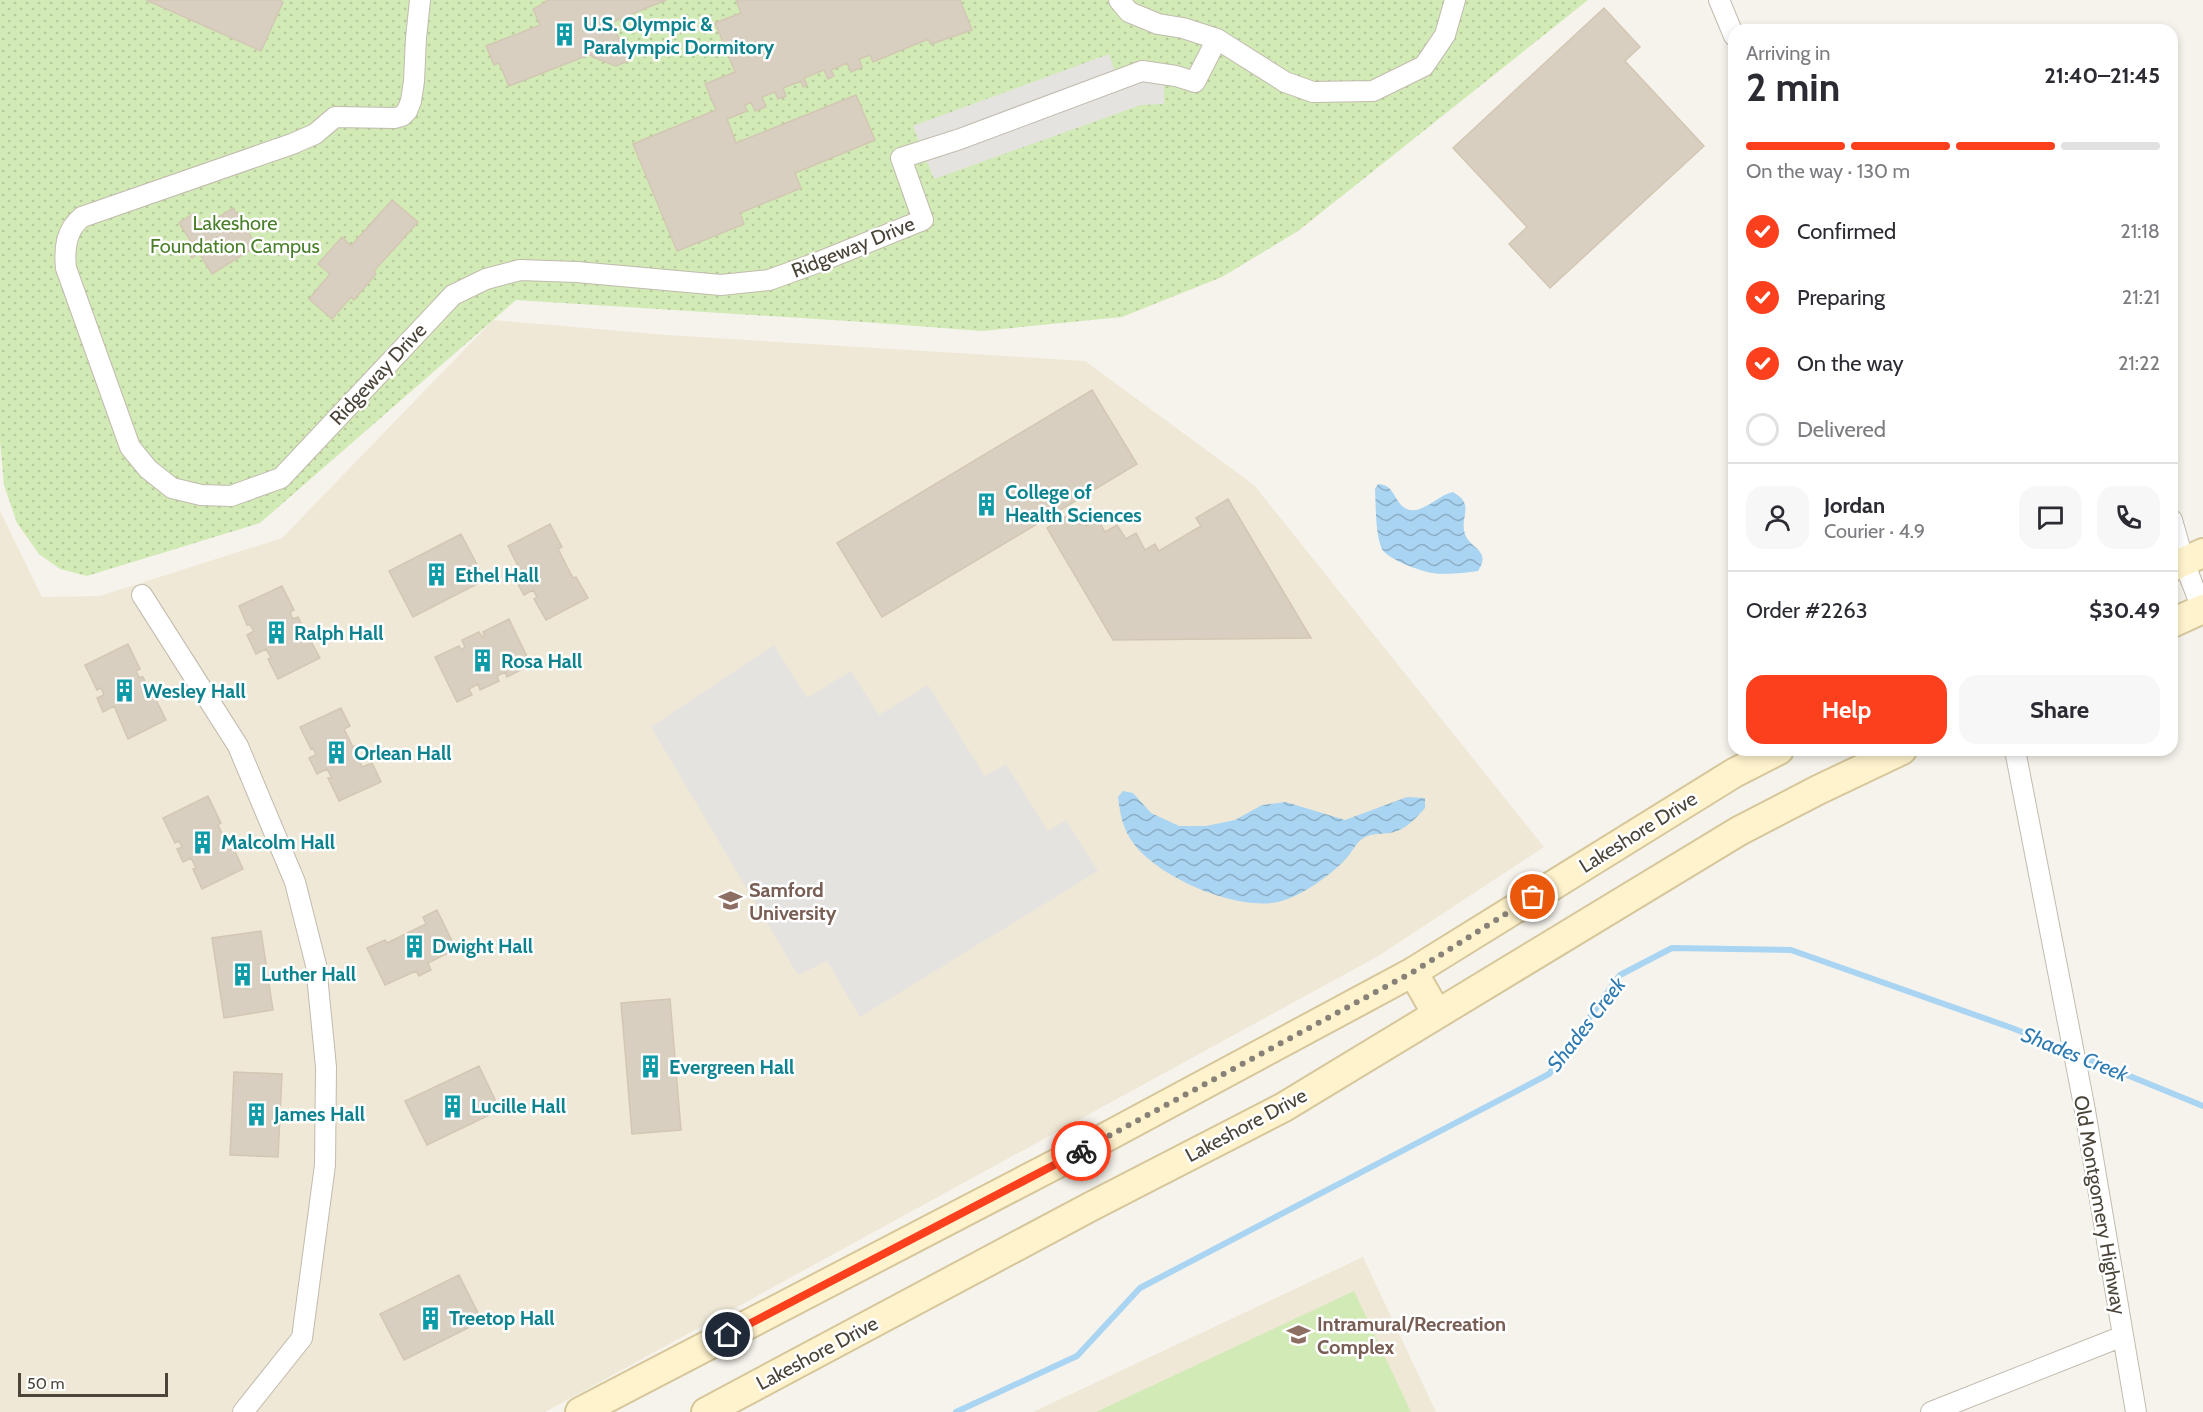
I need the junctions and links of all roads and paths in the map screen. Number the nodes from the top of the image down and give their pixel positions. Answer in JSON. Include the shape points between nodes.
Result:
{"nodes":[{"id":1,"x":420,"y":0,"type":"edge"},
{"id":2,"x":1119,"y":0,"type":"edge"},
{"id":3,"x":1719,"y":0,"type":"edge"},
{"id":4,"x":1457,"y":3,"type":"edge"},
{"id":5,"x":1729,"y":24,"type":"edge"},
{"id":6,"x":1216,"y":39,"type":"junction"},
{"id":7,"x":2178,"y":538,"type":"edge"},
{"id":8,"x":2186,"y":561,"type":"edge"},
{"id":9,"x":142,"y":595,"type":"dead end"},
{"id":10,"x":2203,"y":609,"type":"edge"},
{"id":11,"x":2178,"y":620,"type":"edge"},
{"id":12,"x":1767,"y":756,"type":"edge"},
{"id":13,"x":1889,"y":756,"type":"edge"},
{"id":14,"x":2016,"y":756,"type":"edge"},
{"id":15,"x":1413,"y":972,"type":"junction"},
{"id":16,"x":1437,"y":1014,"type":"junction"},
{"id":17,"x":2123,"y":1336,"type":"junction"},
{"id":18,"x":243,"y":1412,"type":"edge"},
{"id":19,"x":580,"y":1412,"type":"edge"},
{"id":20,"x":706,"y":1412,"type":"edge"},
{"id":21,"x":1931,"y":1412,"type":"edge"},
{"id":22,"x":2136,"y":1412,"type":"edge"}],
"edges":[{"from":1,"to":6,"type":"street","name":"Ridgeway Drive","via":[[414,81],[409,106],[402,116],[335,117],[315,134],[292,144],[82,217],[69,230],[64,255],[66,268],[130,447],[148,469],[172,488],[201,495],[231,496],[281,478],[453,295],[486,279],[520,270],[721,285],[769,279],[923,220],[901,158],[1142,71],[1195,82]]},
{"from":2,"to":6,"type":"street","via":[[1129,12],[1158,24]]},
{"from":3,"to":5,"type":"street"},
{"from":4,"to":6,"type":"street","via":[[1445,35],[1424,66],[1373,91],[1313,92],[1285,82]]},
{"from":7,"to":8,"type":"street"},
{"from":8,"to":10,"type":"street"},
{"from":9,"to":18,"type":"street","via":[[238,746],[295,882],[316,965],[326,1067],[325,1165],[302,1338]]},
{"from":10,"to":11,"type":"main road"},
{"from":12,"to":15,"type":"main road","name":"Lakeshore Drive"},
{"from":13,"to":16,"type":"main road","name":"Lakeshore Drive","via":[[1739,831]]},
{"from":14,"to":17,"type":"street","name":"Old Montgomery Highway","via":[[2084,1105]]},
{"from":15,"to":16,"type":"main road"},
{"from":15,"to":19,"type":"main road","name":"Lakeshore Drive","via":[[1058,1163]]},
{"from":16,"to":20,"type":"main road","name":"Lakeshore Drive","via":[[1284,1107]]},
{"from":17,"to":21,"type":"street"},
{"from":17,"to":22,"type":"street","name":"Old Montgomery Highway"}]}
